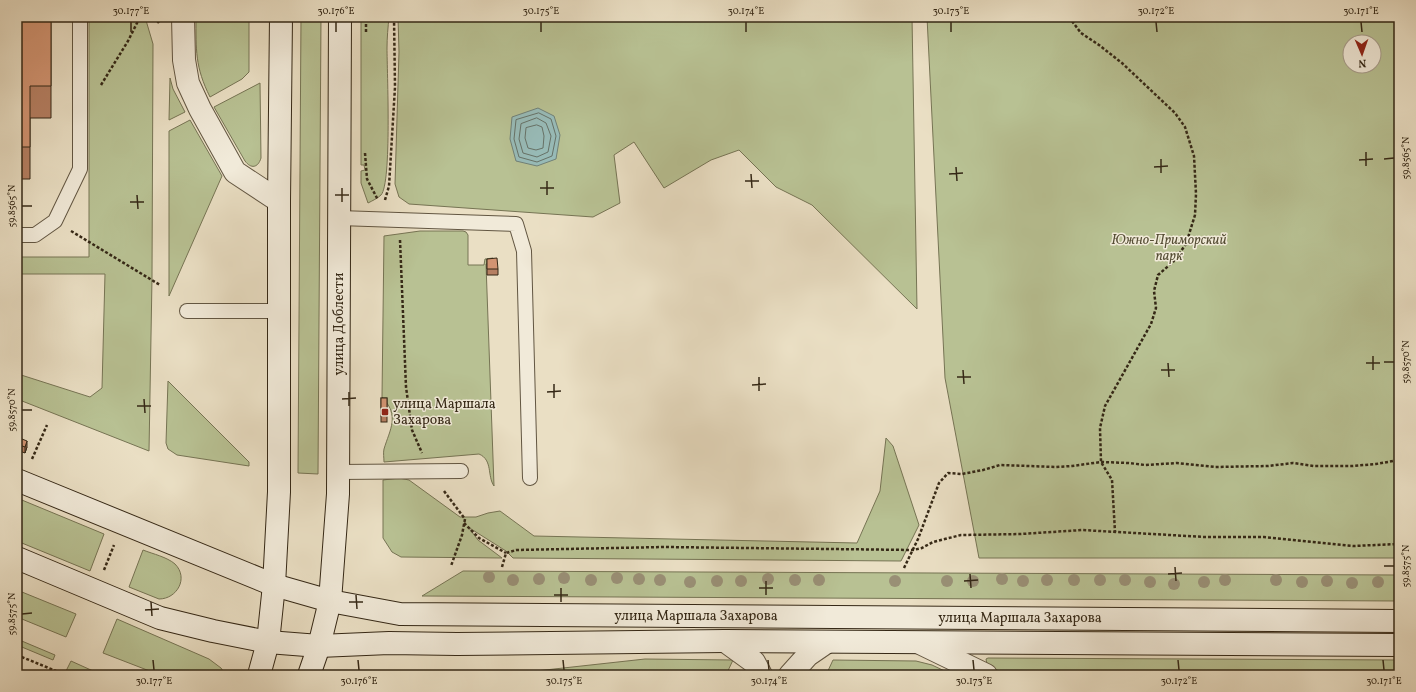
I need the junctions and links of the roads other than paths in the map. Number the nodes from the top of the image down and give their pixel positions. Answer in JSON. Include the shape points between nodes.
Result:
{"nodes":[{"id":1,"x":80,"y":17,"type":"edge"},
{"id":2,"x":183,"y":17,"type":"edge"},
{"id":3,"x":280,"y":17,"type":"edge"},
{"id":4,"x":340,"y":17,"type":"edge"},
{"id":5,"x":279,"y":201,"type":"junction"},
{"id":6,"x":339,"y":218,"type":"junction"},
{"id":7,"x":17,"y":235,"type":"edge"},
{"id":8,"x":187,"y":311,"type":"dead end"},
{"id":9,"x":279,"y":311,"type":"junction"},
{"id":10,"x":461,"y":471,"type":"dead end"},
{"id":11,"x":338,"y":472,"type":"junction"},
{"id":12,"x":530,"y":478,"type":"dead end"},
{"id":13,"x":17,"y":480,"type":"edge"},
{"id":14,"x":17,"y":558,"type":"edge"},
{"id":15,"x":274,"y":586,"type":"junction"},
{"id":16,"x":330,"y":601,"type":"junction"},
{"id":17,"x":1399,"y":620,"type":"edge"},
{"id":18,"x":725,"y":641,"type":"junction"},
{"id":19,"x":268,"y":642,"type":"junction"},
{"id":20,"x":827,"y":642,"type":"junction"},
{"id":21,"x":920,"y":643,"type":"junction"},
{"id":22,"x":1399,"y":645,"type":"edge"},
{"id":23,"x":319,"y":646,"type":"junction"},
{"id":24,"x":259,"y":675,"type":"edge"},
{"id":25,"x":309,"y":675,"type":"edge"},
{"id":26,"x":761,"y":675,"type":"edge"},
{"id":27,"x":790,"y":675,"type":"edge"},
{"id":28,"x":986,"y":675,"type":"edge"}],
"edges":[{"from":1,"to":7,"type":"lane","via":[[80,169],[55,221],[34,235]]},
{"from":2,"to":5,"type":"street","via":[[184,60],[188,83],[200,109],[235,172]]},
{"from":3,"to":5,"type":"street"},
{"from":4,"to":6,"type":"street","name":"улица Доблести"},
{"from":5,"to":9,"type":"street"},
{"from":6,"to":11,"type":"street","name":"улица Доблести"},
{"from":6,"to":12,"type":"lane","via":[[380,213],[399,220],[516,224],[524,251]]},
{"from":8,"to":9,"type":"lane"},
{"from":9,"to":15,"type":"street","via":[[280,492]]},
{"from":10,"to":11,"type":"lane"},
{"from":11,"to":16,"type":"street","name":"улица Доблести"},
{"from":13,"to":15,"type":"street","name":"улица Маршала Захарова"},
{"from":14,"to":19,"type":"street","name":"улица Маршала Захарова","via":[[160,618]]},
{"from":15,"to":16,"type":"street","name":"улица Маршала Захарова"},
{"from":15,"to":19,"type":"street"},
{"from":16,"to":17,"type":"street","name":"улица Маршала Захарова","via":[[400,614]]},
{"from":16,"to":23,"type":"street","name":"улица Доблести"},
{"from":18,"to":20,"type":"street","name":"улица Маршала Захарова"},
{"from":18,"to":23,"type":"street","name":"улица Маршала Захарова","via":[[389,643]]},
{"from":18,"to":26,"type":"street","via":[[754,662]]},
{"from":19,"to":23,"type":"street","name":"улица Маршала Захарова"},
{"from":19,"to":24,"type":"street"},
{"from":20,"to":21,"type":"street","name":"улица Маршала Захарова"},
{"from":20,"to":27,"type":"street","via":[[808,655]]},
{"from":21,"to":22,"type":"street","name":"улица Маршала Захарова"},
{"from":21,"to":28,"type":"street"},
{"from":23,"to":25,"type":"street","name":"улица Доблести"}]}
